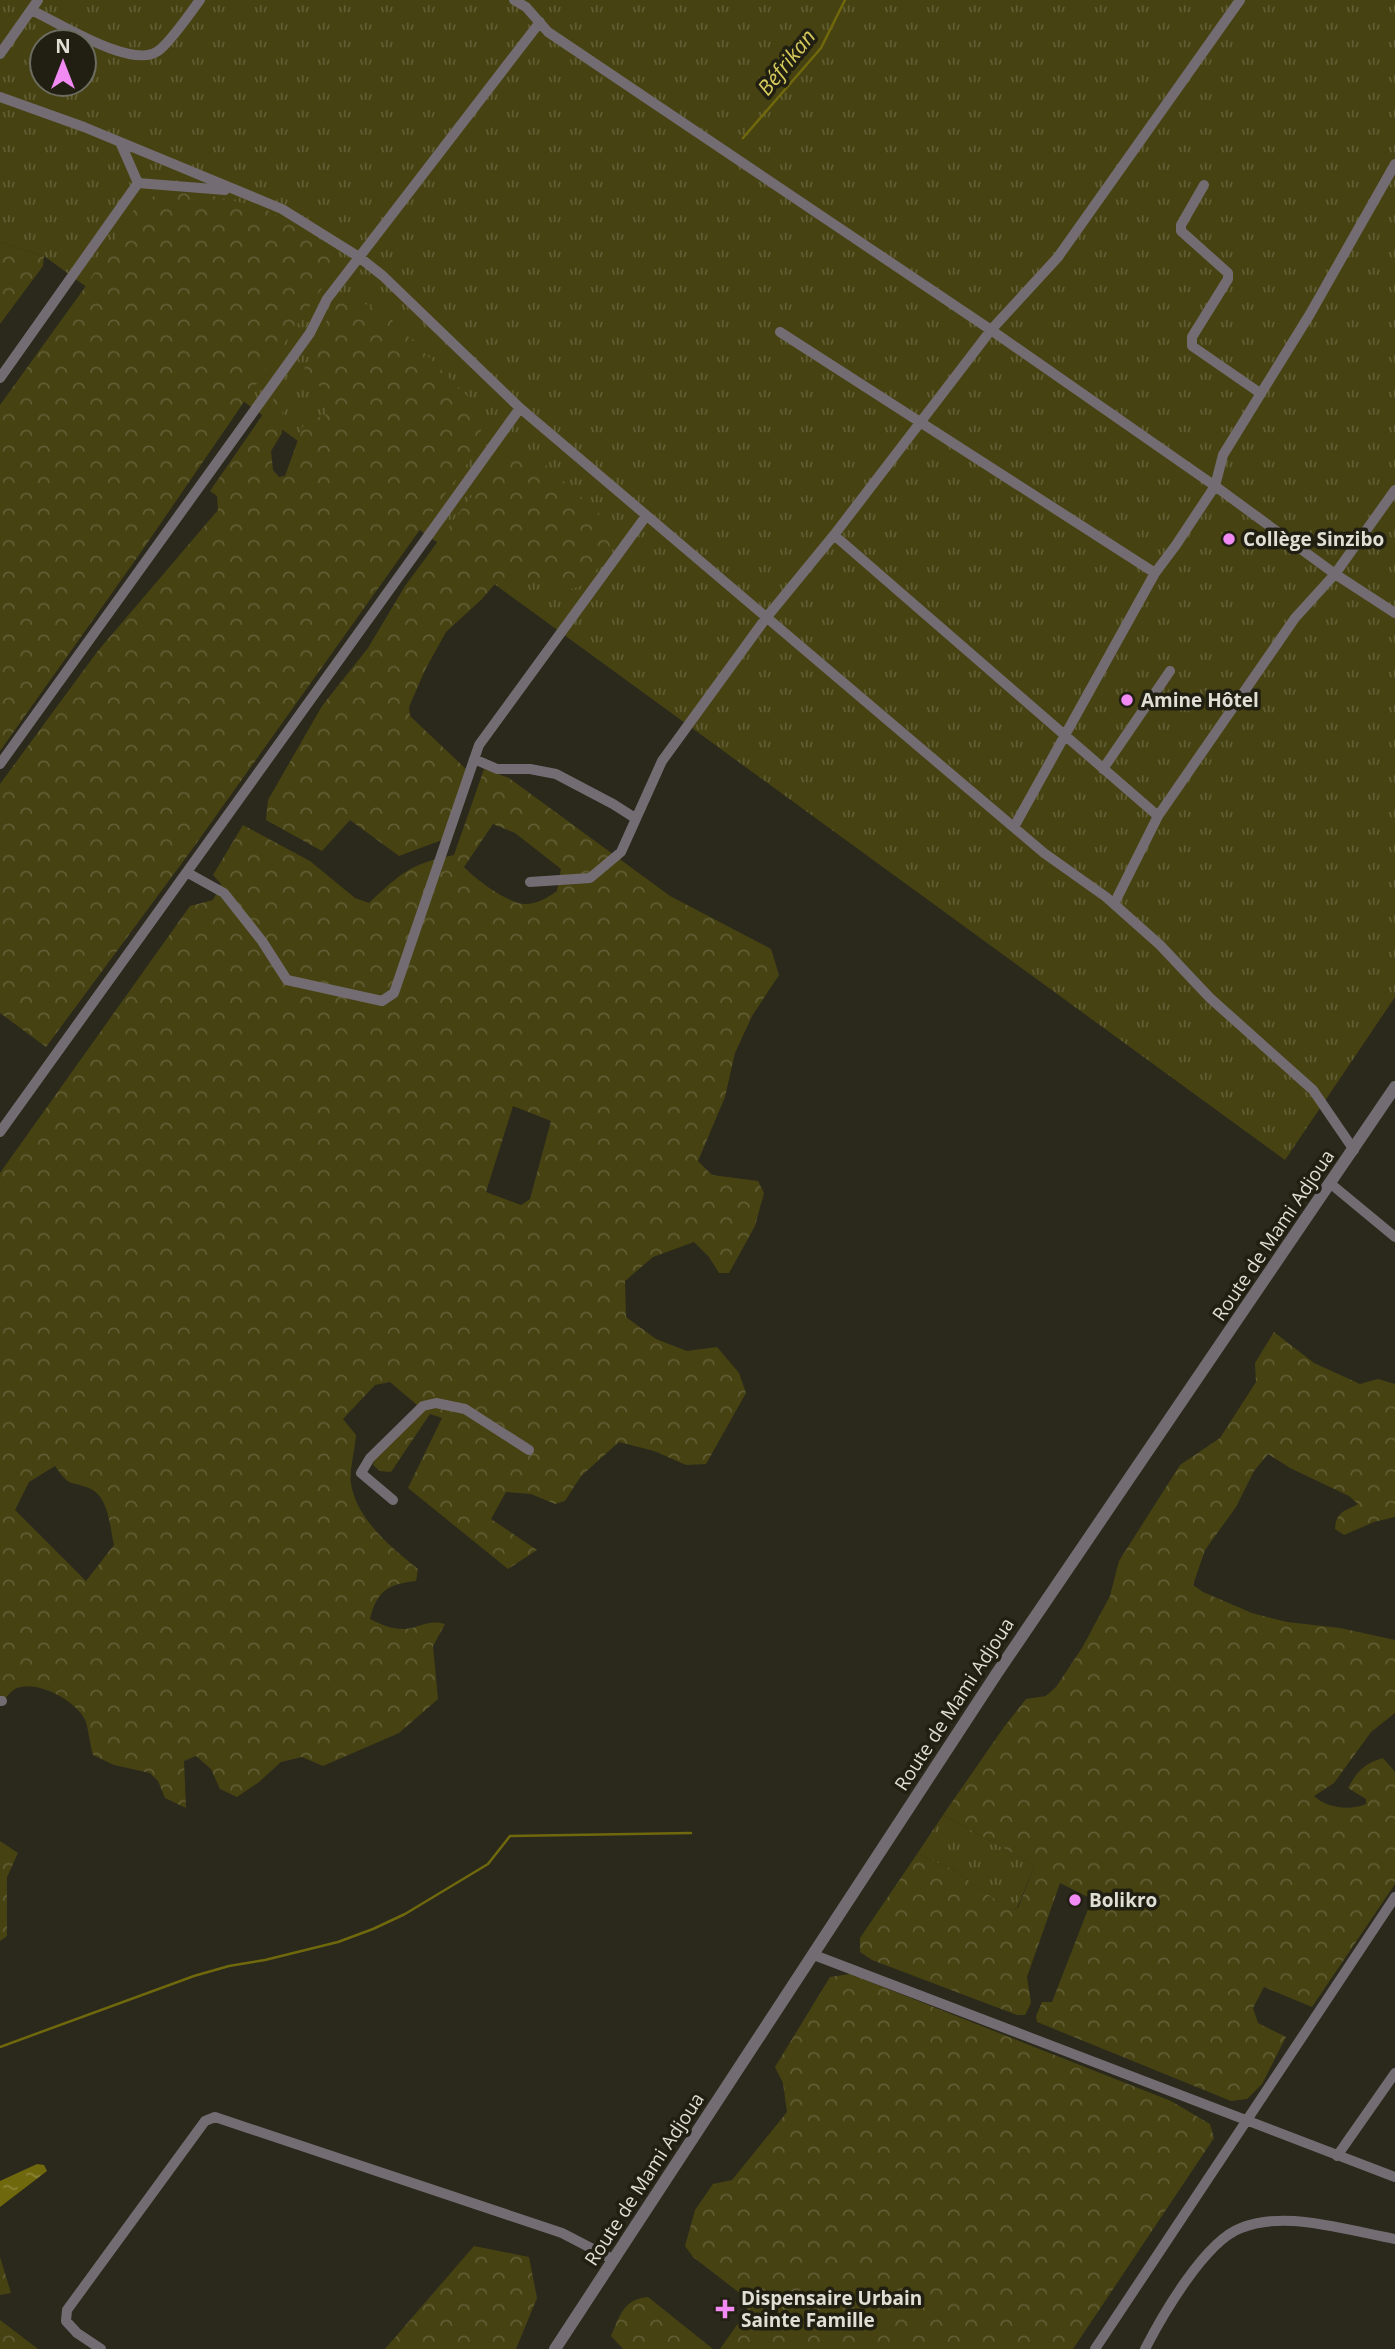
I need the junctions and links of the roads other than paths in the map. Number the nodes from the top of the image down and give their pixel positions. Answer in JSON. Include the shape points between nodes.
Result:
{"nodes":[{"id":1,"x":38,"y":0,"type":"edge"},
{"id":2,"x":200,"y":0,"type":"edge"},
{"id":3,"x":514,"y":0,"type":"edge"},
{"id":4,"x":1240,"y":0,"type":"edge"},
{"id":5,"x":31,"y":10,"type":"junction"},
{"id":6,"x":540,"y":22,"type":"junction"},
{"id":7,"x":0,"y":54,"type":"edge"},
{"id":8,"x":0,"y":97,"type":"edge"},
{"id":9,"x":120,"y":142,"type":"junction"},
{"id":10,"x":1393,"y":171,"type":"edge"},
{"id":11,"x":138,"y":183,"type":"junction"},
{"id":12,"x":1204,"y":185,"type":"dead end"},
{"id":13,"x":235,"y":190,"type":"junction"},
{"id":14,"x":359,"y":257,"type":"junction"},
{"id":15,"x":991,"y":330,"type":"junction"},
{"id":16,"x":780,"y":332,"type":"dead end"},
{"id":17,"x":0,"y":378,"type":"edge"},
{"id":18,"x":1261,"y":393,"type":"junction"},
{"id":19,"x":520,"y":408,"type":"junction"},
{"id":20,"x":920,"y":422,"type":"junction"},
{"id":21,"x":1215,"y":486,"type":"junction"},
{"id":22,"x":1395,"y":490,"type":"edge"},
{"id":23,"x":646,"y":516,"type":"junction"},
{"id":24,"x":834,"y":535,"type":"junction"},
{"id":25,"x":1155,"y":573,"type":"junction"},
{"id":26,"x":1335,"y":574,"type":"junction"},
{"id":27,"x":1395,"y":614,"type":"edge"},
{"id":28,"x":766,"y":618,"type":"junction"},
{"id":29,"x":1170,"y":671,"type":"dead end"},
{"id":30,"x":1065,"y":737,"type":"junction"},
{"id":31,"x":474,"y":759,"type":"junction"},
{"id":32,"x":0,"y":764,"type":"edge"},
{"id":33,"x":1102,"y":769,"type":"junction"},
{"id":34,"x":1158,"y":816,"type":"junction"},
{"id":35,"x":635,"y":818,"type":"junction"},
{"id":36,"x":1014,"y":827,"type":"junction"},
{"id":37,"x":188,"y":873,"type":"junction"},
{"id":38,"x":530,"y":882,"type":"dead end"},
{"id":39,"x":1114,"y":904,"type":"junction"},
{"id":40,"x":1395,"y":1087,"type":"edge"},
{"id":41,"x":0,"y":1132,"type":"edge"},
{"id":42,"x":1354,"y":1150,"type":"junction"},
{"id":43,"x":1331,"y":1184,"type":"junction"},
{"id":44,"x":1395,"y":1237,"type":"edge"},
{"id":45,"x":529,"y":1450,"type":"dead end"},
{"id":46,"x":393,"y":1500,"type":"dead end"},
{"id":47,"x":1395,"y":1897,"type":"edge"},
{"id":48,"x":814,"y":1955,"type":"junction"},
{"id":49,"x":1395,"y":2073,"type":"edge"},
{"id":50,"x":1245,"y":2120,"type":"junction"},
{"id":51,"x":1337,"y":2156,"type":"junction"},
{"id":52,"x":1395,"y":2177,"type":"edge"},
{"id":53,"x":1395,"y":2239,"type":"edge"},
{"id":54,"x":614,"y":2260,"type":"junction"},
{"id":55,"x":101,"y":2349,"type":"edge"},
{"id":56,"x":555,"y":2349,"type":"edge"},
{"id":57,"x":1095,"y":2349,"type":"edge"},
{"id":58,"x":1145,"y":2349,"type":"edge"}],
"edges":[{"from":1,"to":5,"type":"street"},
{"from":2,"to":5,"type":"street","via":[[159,51],[139,56],[117,51]]},
{"from":3,"to":6,"type":"street"},
{"from":4,"to":15,"type":"street","via":[[1058,257]]},
{"from":5,"to":7,"type":"street"},
{"from":6,"to":14,"type":"street"},
{"from":6,"to":15,"type":"street","via":[[548,32]]},
{"from":8,"to":9,"type":"street"},
{"from":9,"to":11,"type":"street"},
{"from":9,"to":13,"type":"street"},
{"from":10,"to":18,"type":"street"},
{"from":11,"to":13,"type":"street"},
{"from":11,"to":17,"type":"street"},
{"from":12,"to":18,"type":"street","via":[[1181,231],[1228,272],[1228,279],[1192,337],[1192,346]]},
{"from":13,"to":14,"type":"street","via":[[282,209]]},
{"from":14,"to":19,"type":"street"},
{"from":14,"to":32,"type":"street","via":[[327,299],[310,333]]},
{"from":15,"to":20,"type":"street"},
{"from":15,"to":21,"type":"street"},
{"from":16,"to":20,"type":"street"},
{"from":18,"to":21,"type":"street","via":[[1223,455]]},
{"from":19,"to":23,"type":"street"},
{"from":19,"to":37,"type":"street"},
{"from":20,"to":24,"type":"street"},
{"from":20,"to":25,"type":"street"},
{"from":21,"to":25,"type":"street"},
{"from":21,"to":26,"type":"street"},
{"from":22,"to":26,"type":"street"},
{"from":23,"to":28,"type":"street"},
{"from":23,"to":31,"type":"street","via":[[479,745]]},
{"from":24,"to":28,"type":"street"},
{"from":24,"to":30,"type":"street"},
{"from":25,"to":30,"type":"street"},
{"from":26,"to":27,"type":"street"},
{"from":26,"to":34,"type":"street","via":[[1295,618]]},
{"from":28,"to":35,"type":"street","via":[[662,761]]},
{"from":28,"to":36,"type":"street"},
{"from":29,"to":33,"type":"street"},
{"from":30,"to":33,"type":"street"},
{"from":30,"to":36,"type":"street"},
{"from":31,"to":35,"type":"street","via":[[497,769],[556,774]]},
{"from":31,"to":37,"type":"street","via":[[394,993],[382,1002],[288,980],[224,893]]},
{"from":33,"to":34,"type":"street"},
{"from":34,"to":39,"type":"street"},
{"from":35,"to":38,"type":"street","via":[[621,852],[590,878]]},
{"from":36,"to":39,"type":"street"},
{"from":37,"to":41,"type":"street"},
{"from":39,"to":42,"type":"street","via":[[1313,1090]]},
{"from":40,"to":42,"type":"street","name":"Route de Mami Adjoua"},
{"from":42,"to":43,"type":"street","name":"Route de Mami Adjoua"},
{"from":43,"to":44,"type":"street"},
{"from":43,"to":48,"type":"street","name":"Route de Mami Adjoua","via":[[997,1673]]},
{"from":45,"to":46,"type":"street","via":[[465,1409],[436,1403],[424,1406],[370,1458],[361,1473]]},
{"from":47,"to":50,"type":"street"},
{"from":48,"to":50,"type":"street"},
{"from":48,"to":54,"type":"street","name":"Route de Mami Adjoua"},
{"from":49,"to":51,"type":"street"},
{"from":50,"to":51,"type":"street"},
{"from":50,"to":57,"type":"street"},
{"from":51,"to":52,"type":"street"},
{"from":53,"to":58,"type":"street","via":[[1294,2221],[1238,2229],[1195,2268]]},
{"from":54,"to":55,"type":"street","via":[[562,2233],[215,2117],[205,2121],[67,2309],[66,2320],[77,2333]]},
{"from":54,"to":56,"type":"street","name":"Route de Mami Adjoua"}]}
